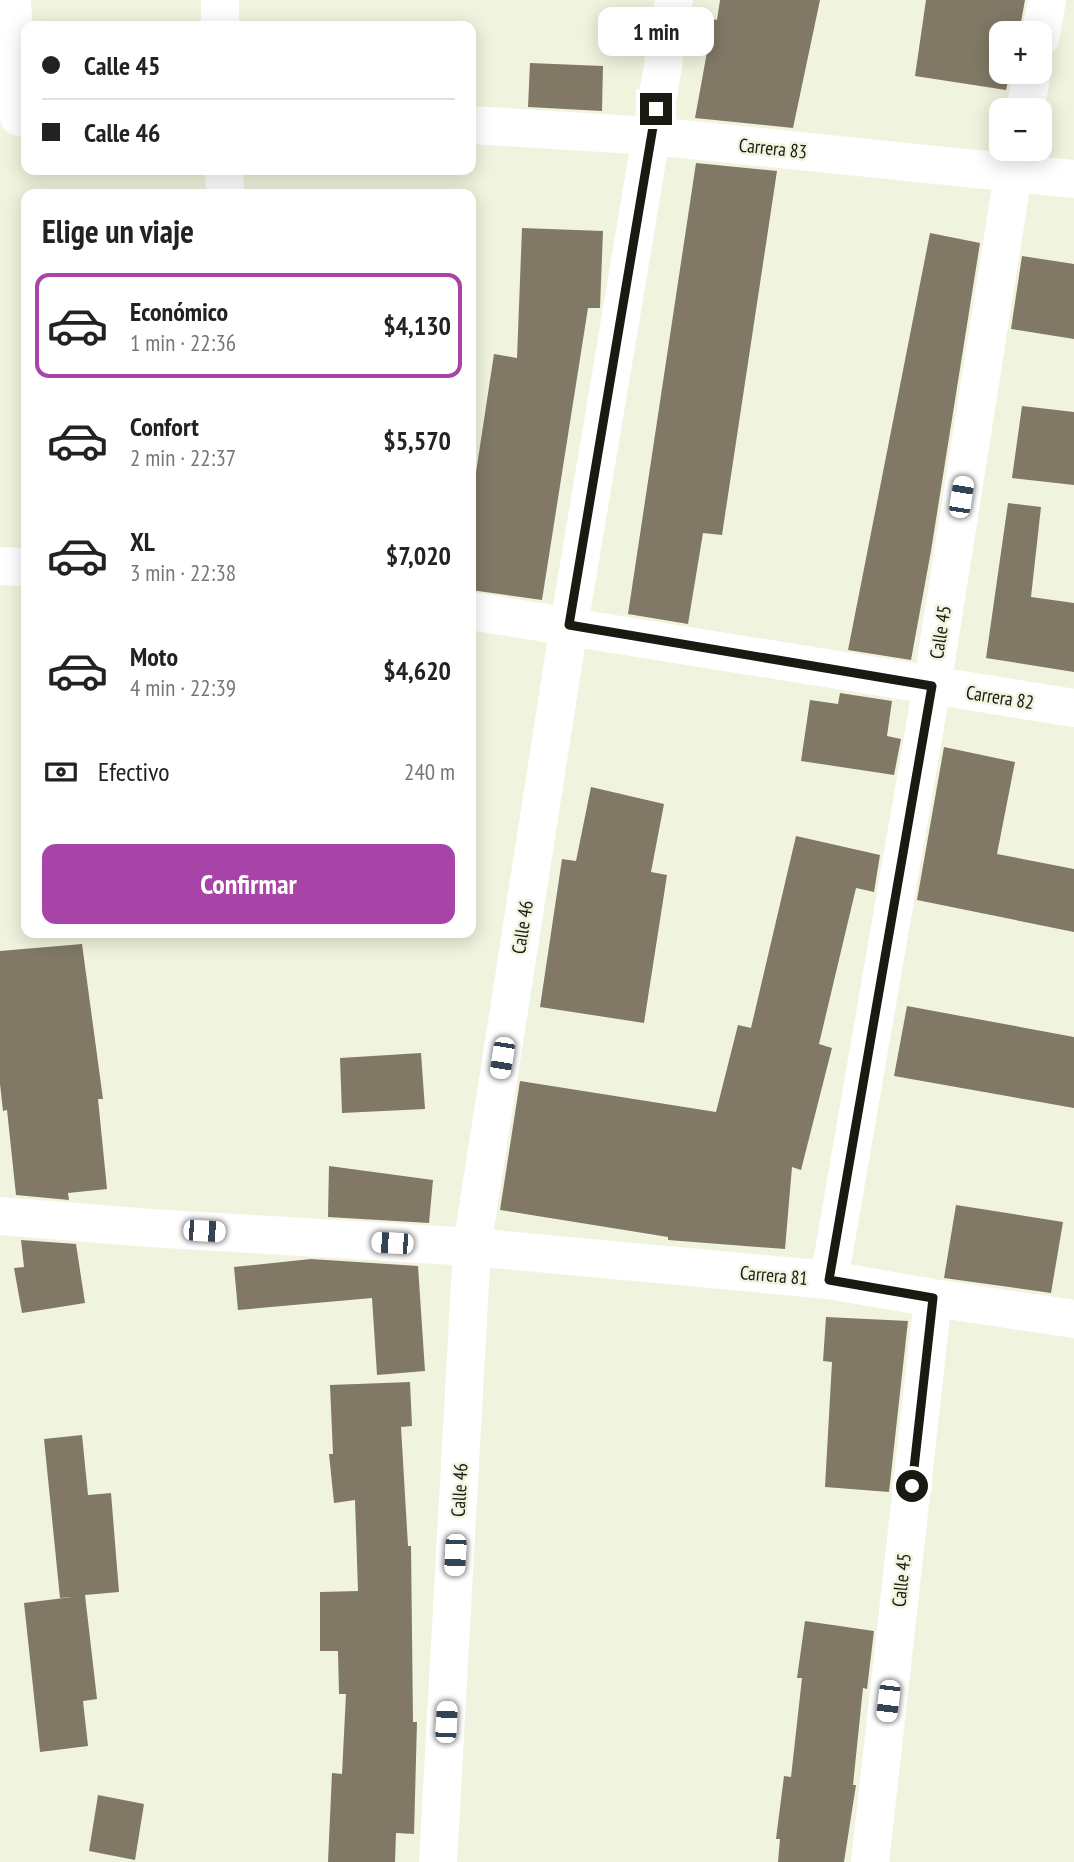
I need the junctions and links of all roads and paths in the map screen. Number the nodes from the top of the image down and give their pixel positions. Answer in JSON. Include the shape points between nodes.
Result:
{"nodes":[{"id":1,"x":12,"y":0,"type":"edge"},
{"id":2,"x":220,"y":0,"type":"edge"},
{"id":3,"x":674,"y":0,"type":"edge"},
{"id":4,"x":1047,"y":0,"type":"edge"},
{"id":5,"x":220,"y":21,"type":"edge"},
{"id":6,"x":1043,"y":21,"type":"edge"},
{"id":7,"x":15,"y":117,"type":"edge"},
{"id":8,"x":476,"y":125,"type":"edge"},
{"id":9,"x":652,"y":136,"type":"junction"},
{"id":10,"x":989,"y":159,"type":"edge"},
{"id":11,"x":1014,"y":161,"type":"edge"},
{"id":12,"x":1074,"y":179,"type":"edge"},
{"id":13,"x":0,"y":566,"type":"edge"},
{"id":14,"x":21,"y":567,"type":"edge"},
{"id":15,"x":476,"y":612,"type":"edge"},
{"id":16,"x":569,"y":625,"type":"junction"},
{"id":17,"x":932,"y":686,"type":"junction"},
{"id":18,"x":1074,"y":708,"type":"edge"},
{"id":19,"x":0,"y":1216,"type":"edge"},
{"id":20,"x":472,"y":1247,"type":"junction"},
{"id":21,"x":829,"y":1280,"type":"junction"},
{"id":22,"x":933,"y":1298,"type":"junction"},
{"id":23,"x":1074,"y":1319,"type":"edge"},
{"id":24,"x":438,"y":1862,"type":"edge"},
{"id":25,"x":870,"y":1862,"type":"edge"}],
"edges":[{"from":1,"to":7,"type":"street"},
{"from":2,"to":5,"type":"street"},
{"from":3,"to":9,"type":"street","name":"Calle 46"},
{"from":4,"to":6,"type":"street"},
{"from":8,"to":9,"type":"street","name":"Carrera 83"},
{"from":9,"to":10,"type":"street","name":"Carrera 83"},
{"from":9,"to":16,"type":"street","name":"Calle 46"},
{"from":11,"to":12,"type":"street","name":"Carrera 83"},
{"from":11,"to":17,"type":"street","name":"Calle 45"},
{"from":13,"to":14,"type":"street"},
{"from":15,"to":16,"type":"street","name":"Carrera 82"},
{"from":16,"to":17,"type":"street","name":"Carrera 82"},
{"from":16,"to":20,"type":"street","name":"Calle 46"},
{"from":17,"to":18,"type":"street","name":"Carrera 82"},
{"from":17,"to":21,"type":"street","name":"Calle 45"},
{"from":19,"to":20,"type":"street","name":"Carrera 81"},
{"from":20,"to":21,"type":"street","name":"Carrera 81"},
{"from":20,"to":24,"type":"street","name":"Calle 46"},
{"from":21,"to":22,"type":"street","name":"Carrera 81"},
{"from":22,"to":23,"type":"street","name":"Carrera 81"},
{"from":22,"to":25,"type":"street","name":"Calle 45"}]}
